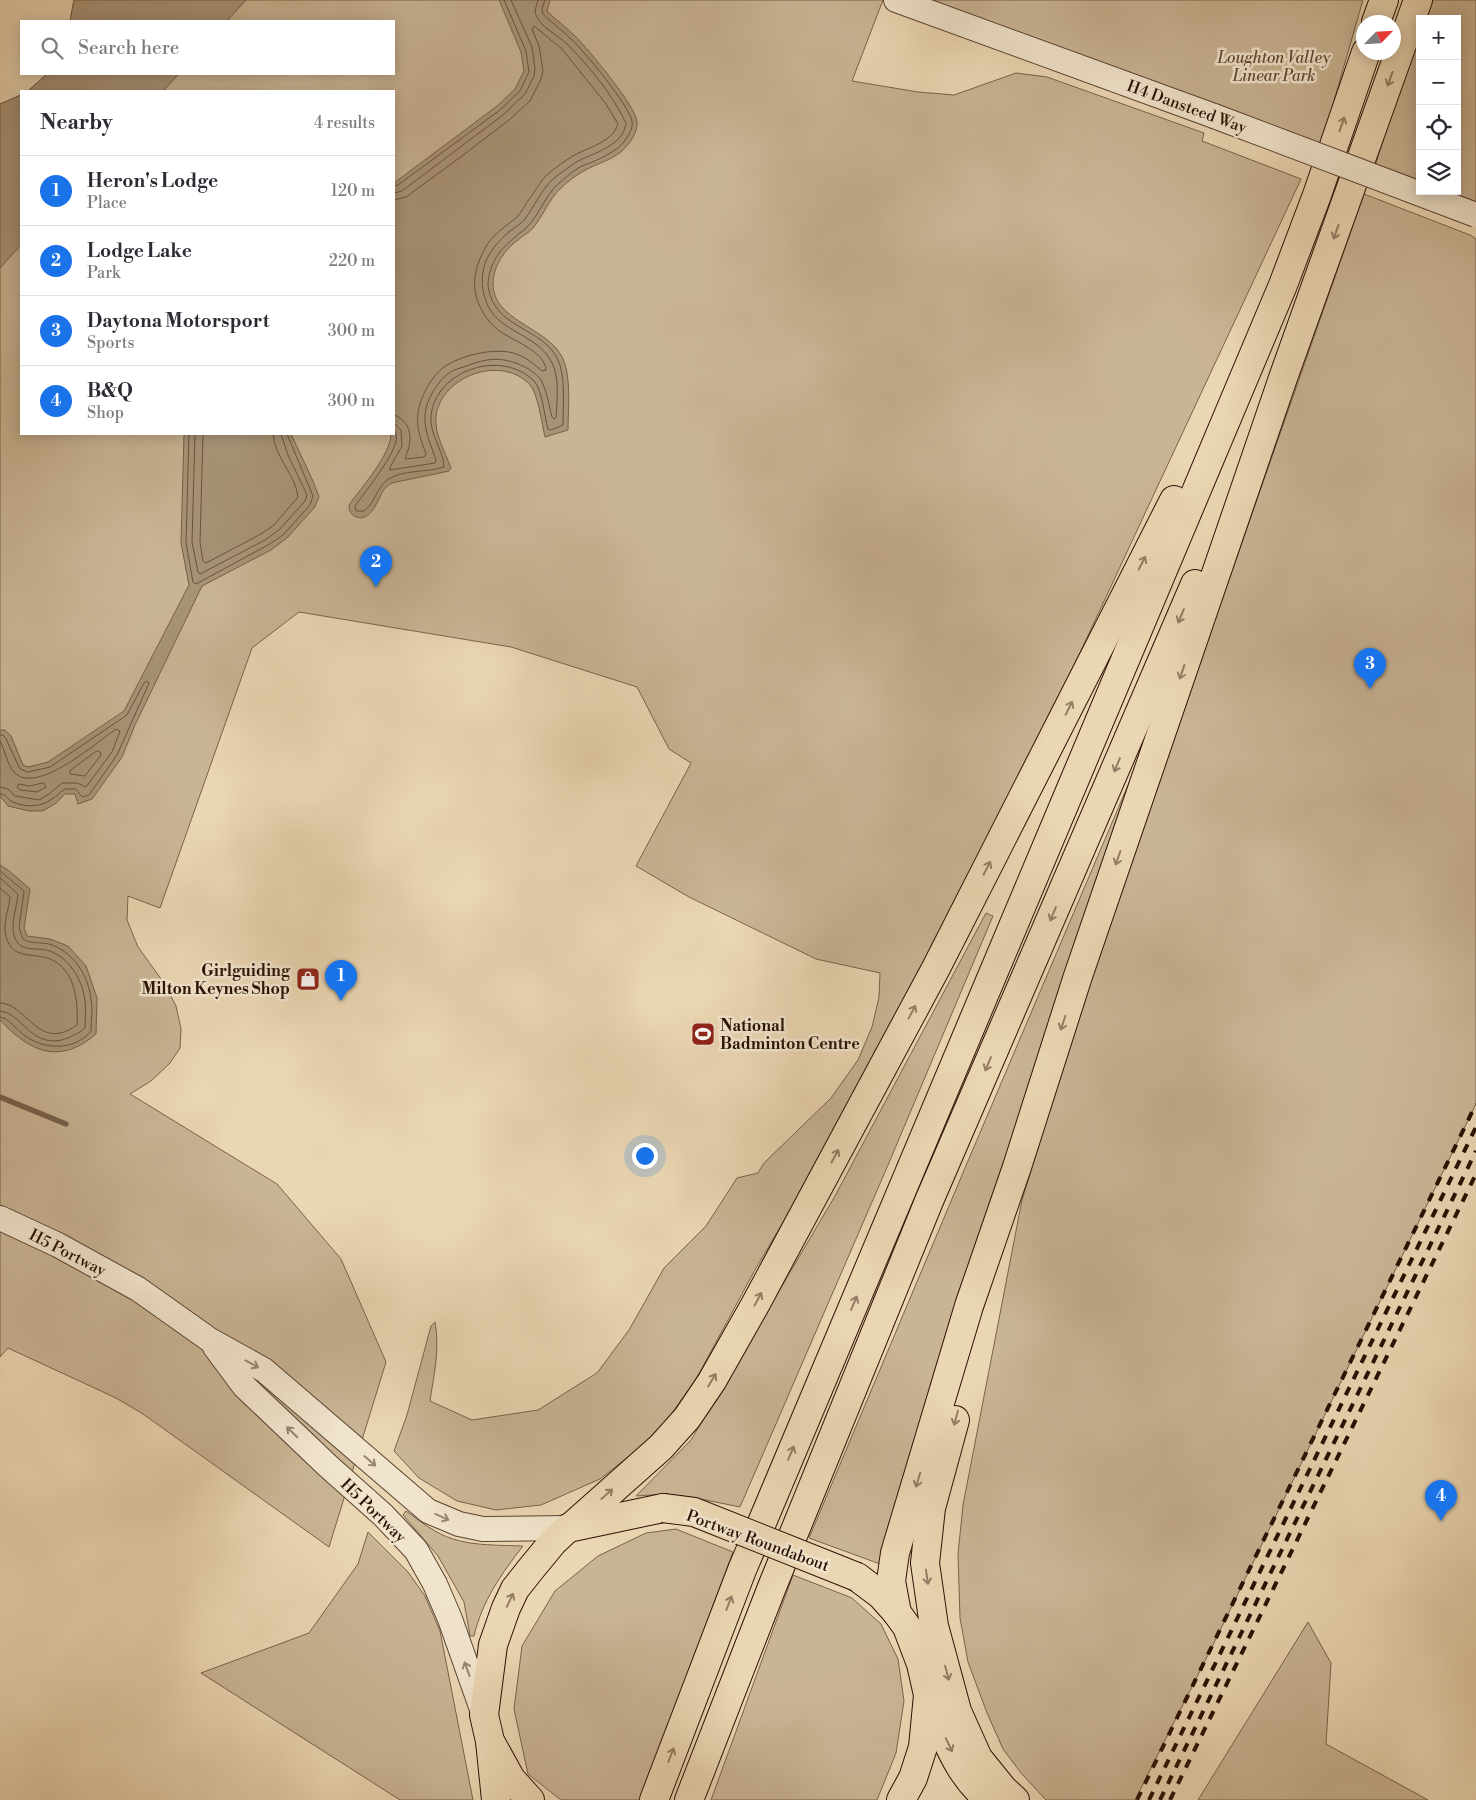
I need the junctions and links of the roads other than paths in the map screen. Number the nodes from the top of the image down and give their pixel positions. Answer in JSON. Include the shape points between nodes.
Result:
{"nodes":[{"id":1,"x":896,"y":0,"type":"edge"},
{"id":2,"x":1384,"y":0,"type":"edge"},
{"id":3,"x":1418,"y":0,"type":"edge"},
{"id":4,"x":1379,"y":15,"type":"edge"},
{"id":5,"x":1363,"y":60,"type":"edge"},
{"id":6,"x":1476,"y":215,"type":"edge"},
{"id":7,"x":1283,"y":285,"type":"junction"},
{"id":8,"x":1283,"y":378,"type":"junction"},
{"id":9,"x":1017,"y":1167,"type":"junction"},
{"id":10,"x":0,"y":1218,"type":"edge"},
{"id":11,"x":210,"y":1340,"type":"junction"},
{"id":12,"x":570,"y":1528,"type":"junction"},
{"id":13,"x":897,"y":1613,"type":"junction"},
{"id":14,"x":928,"y":1700,"type":"junction"},
{"id":15,"x":487,"y":1728,"type":"junction"},
{"id":16,"x":496,"y":1800,"type":"edge"},
{"id":17,"x":530,"y":1800,"type":"edge"},
{"id":18,"x":654,"y":1800,"type":"edge"},
{"id":19,"x":690,"y":1800,"type":"edge"},
{"id":20,"x":901,"y":1800,"type":"edge"},
{"id":21,"x":990,"y":1800,"type":"edge"},
{"id":22,"x":1015,"y":1800,"type":"edge"}],
"edges":[{"from":1,"to":6,"type":"street","name":"H4 Dansteed Way","bridge":true},
{"from":2,"to":4,"type":"main road"},
{"from":3,"to":8,"type":"main road","one_way":true},
{"from":7,"to":5,"type":"main road","one_way":true},
{"from":12,"to":7,"type":"main road","one_way":true,"via":[[661,1447],[687,1418],[712,1381],[936,968]]},
{"from":18,"to":7,"type":"main road","one_way":true,"via":[[750,1552]]},
{"from":8,"to":9,"type":"main road","one_way":true,"via":[[1081,967]]},
{"from":8,"to":19,"type":"main road","one_way":true,"via":[[929,1201],[772,1587]]},
{"from":9,"to":13,"type":"main road","one_way":true,"via":[[969,1306],[895,1553],[891,1581]]},
{"from":9,"to":22,"type":"main road","one_way":true,"via":[[931,1508],[924,1563],[934,1626],[957,1711],[978,1758]]},
{"from":10,"to":11,"type":"street","name":"H5 Portway","via":[[58,1245],[138,1289]]},
{"from":11,"to":12,"type":"street","name":"H5 Portway","one_way":true,"via":[[264,1370],[428,1511],[459,1524],[483,1529]]},
{"from":15,"to":11,"type":"street","name":"H5 Portway","one_way":true,"via":[[450,1619],[416,1550],[383,1515],[244,1386]]},
{"from":12,"to":13,"type":"main road","name":"Portway Roundabout","bridge":true,"via":[[663,1508],[694,1512],[857,1577],[881,1595]]},
{"from":15,"to":12,"type":"main road","one_way":true,"via":[[493,1645],[506,1608],[530,1570],[553,1542]]},
{"from":13,"to":14,"type":"main road","name":"Portway Roundabout","via":[[914,1644]]},
{"from":14,"to":20,"type":"main road","name":"Portway Roundabout","via":[[923,1747],[913,1778]]},
{"from":14,"to":21,"type":"main road","one_way":true,"via":[[965,1775]]},
{"from":15,"to":16,"type":"main road"},
{"from":15,"to":17,"type":"main road","via":[[510,1780]]}]}
